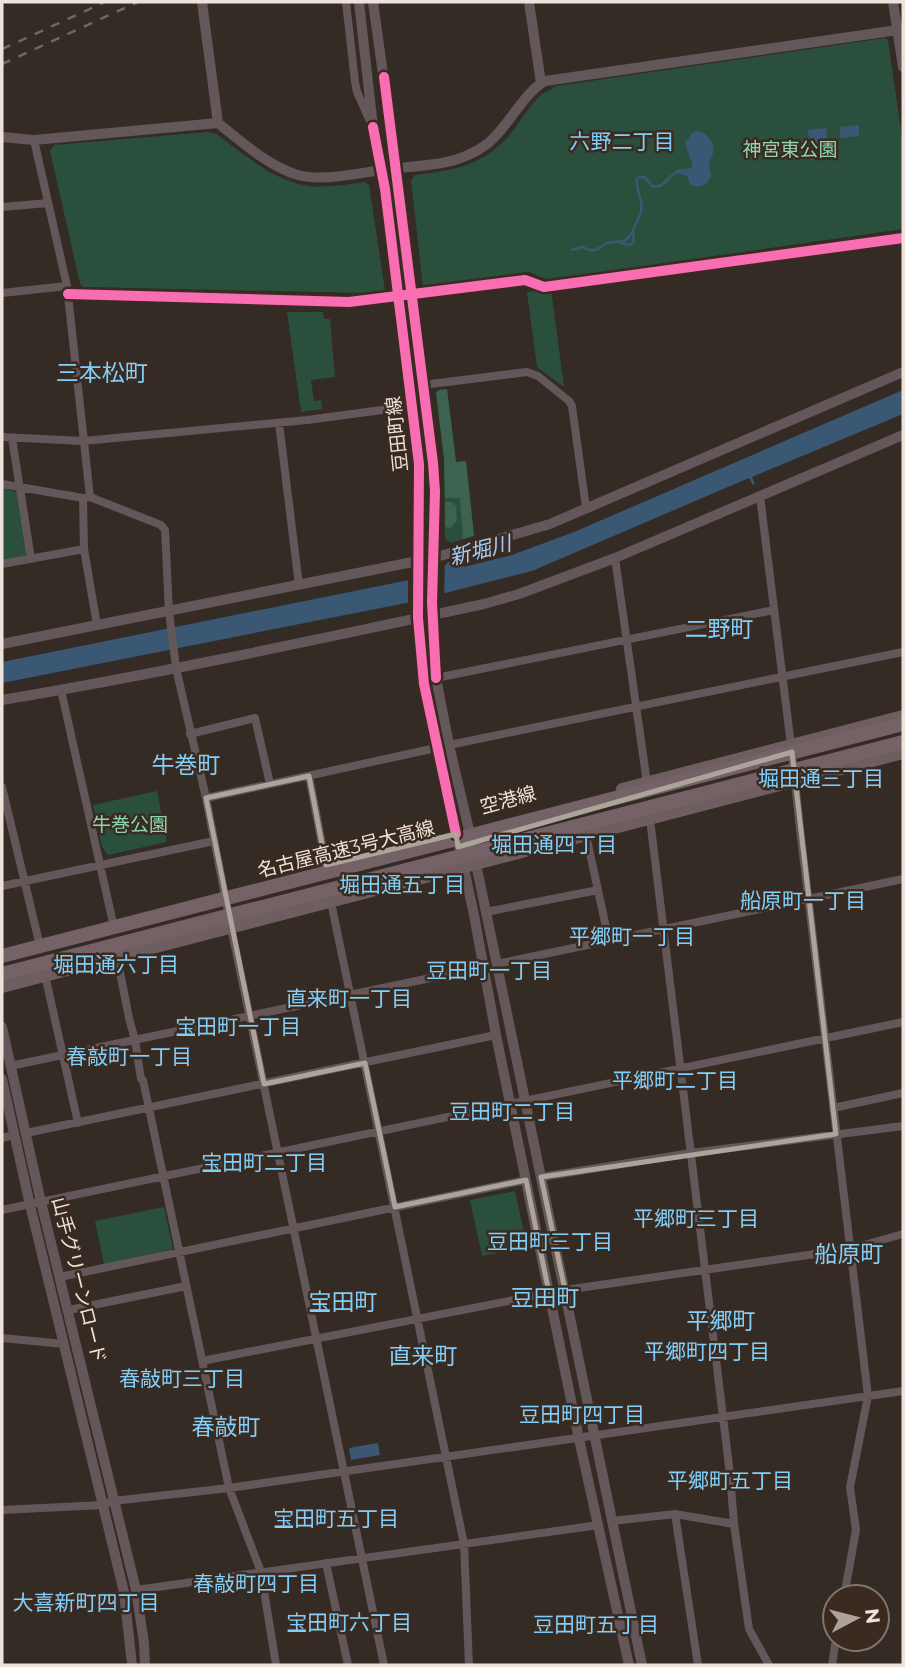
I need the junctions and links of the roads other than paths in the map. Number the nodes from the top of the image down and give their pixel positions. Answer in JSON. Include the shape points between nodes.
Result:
{"nodes":[{"id":1,"x":202,"y":2,"type":"edge"},
{"id":2,"x":346,"y":2,"type":"edge"},
{"id":3,"x":359,"y":2,"type":"edge"},
{"id":4,"x":373,"y":2,"type":"edge"},
{"id":5,"x":529,"y":2,"type":"edge"},
{"id":6,"x":893,"y":2,"type":"edge"},
{"id":7,"x":898,"y":30,"type":"junction"},
{"id":8,"x":903,"y":67,"type":"edge"},
{"id":9,"x":541,"y":83,"type":"junction"},
{"id":10,"x":218,"y":122,"type":"junction"},
{"id":11,"x":373,"y":127,"type":"junction"},
{"id":12,"x":2,"y":137,"type":"edge"},
{"id":13,"x":33,"y":140,"type":"junction"},
{"id":14,"x":396,"y":168,"type":"junction"},
{"id":15,"x":381,"y":170,"type":"junction"},
{"id":16,"x":48,"y":202,"type":"junction"},
{"id":17,"x":2,"y":207,"type":"edge"},
{"id":18,"x":67,"y":286,"type":"junction"},
{"id":19,"x":2,"y":293,"type":"edge"},
{"id":20,"x":903,"y":372,"type":"edge"},
{"id":21,"x":423,"y":385,"type":"junction"},
{"id":22,"x":412,"y":406,"type":"junction"},
{"id":23,"x":279,"y":423,"type":"junction"},
{"id":24,"x":903,"y":435,"type":"edge"},
{"id":25,"x":2,"y":437,"type":"edge"},
{"id":26,"x":12,"y":438,"type":"junction"},
{"id":27,"x":83,"y":441,"type":"junction"},
{"id":28,"x":2,"y":484,"type":"edge"},
{"id":29,"x":20,"y":487,"type":"junction"},
{"id":30,"x":760,"y":496,"type":"junction"},
{"id":31,"x":86,"y":498,"type":"junction"},
{"id":32,"x":586,"y":508,"type":"junction"},
{"id":33,"x":84,"y":549,"type":"junction"},
{"id":34,"x":615,"y":558,"type":"junction"},
{"id":35,"x":31,"y":559,"type":"junction"},
{"id":36,"x":2,"y":564,"type":"edge"},
{"id":37,"x":432,"y":564,"type":"junction"},
{"id":38,"x":419,"y":566,"type":"junction"},
{"id":39,"x":299,"y":584,"type":"junction"},
{"id":40,"x":774,"y":610,"type":"junction"},
{"id":41,"x":169,"y":611,"type":"junction"},
{"id":42,"x":432,"y":615,"type":"junction"},
{"id":43,"x":418,"y":618,"type":"junction"},
{"id":44,"x":97,"y":625,"type":"junction"},
{"id":45,"x":627,"y":640,"type":"junction"},
{"id":46,"x":2,"y":644,"type":"edge"},
{"id":47,"x":903,"y":652,"type":"edge"},
{"id":48,"x":175,"y":663,"type":"junction"},
{"id":49,"x":782,"y":677,"type":"junction"},
{"id":50,"x":436,"y":678,"type":"junction"},
{"id":51,"x":61,"y":690,"type":"junction"},
{"id":52,"x":2,"y":700,"type":"edge"},
{"id":53,"x":635,"y":707,"type":"junction"},
{"id":54,"x":903,"y":716,"type":"edge"},
{"id":55,"x":903,"y":724,"type":"edge"},
{"id":56,"x":190,"y":734,"type":"junction"},
{"id":57,"x":903,"y":735,"type":"edge"},
{"id":58,"x":903,"y":742,"type":"edge"},
{"id":59,"x":791,"y":744,"type":"junction"},
{"id":60,"x":449,"y":745,"type":"junction"},
{"id":61,"x":436,"y":748,"type":"junction"},
{"id":62,"x":903,"y":754,"type":"edge"},
{"id":63,"x":824,"y":761,"type":"junction"},
{"id":64,"x":309,"y":776,"type":"junction"},
{"id":65,"x":794,"y":781,"type":"junction"},
{"id":66,"x":647,"y":783,"type":"junction"},
{"id":67,"x":672,"y":783,"type":"junction"},
{"id":68,"x":270,"y":784,"type":"junction"},
{"id":69,"x":2,"y":787,"type":"edge"},
{"id":70,"x":206,"y":798,"type":"junction"},
{"id":71,"x":650,"y":819,"type":"junction"},
{"id":72,"x":469,"y":830,"type":"junction"},
{"id":73,"x":456,"y":834,"type":"junction"},
{"id":74,"x":586,"y":835,"type":"junction"},
{"id":75,"x":214,"y":841,"type":"junction"},
{"id":76,"x":326,"y":865,"type":"junction"},
{"id":77,"x":476,"y":865,"type":"junction"},
{"id":78,"x":100,"y":866,"type":"junction"},
{"id":79,"x":463,"y":868,"type":"junction"},
{"id":80,"x":903,"y":880,"type":"edge"},
{"id":81,"x":24,"y":883,"type":"junction"},
{"id":82,"x":2,"y":887,"type":"edge"},
{"id":83,"x":597,"y":890,"type":"junction"},
{"id":84,"x":225,"y":893,"type":"junction"},
{"id":85,"x":808,"y":900,"type":"junction"},
{"id":86,"x":331,"y":902,"type":"junction"},
{"id":87,"x":486,"y":912,"type":"junction"},
{"id":88,"x":113,"y":923,"type":"junction"},
{"id":89,"x":231,"y":927,"type":"junction"},
{"id":90,"x":663,"y":930,"type":"junction"},
{"id":91,"x":609,"y":941,"type":"junction"},
{"id":92,"x":39,"y":942,"type":"junction"},
{"id":93,"x":21,"y":947,"type":"junction"},
{"id":94,"x":2,"y":954,"type":"edge"},
{"id":95,"x":117,"y":957,"type":"junction"},
{"id":96,"x":497,"y":964,"type":"junction"},
{"id":97,"x":483,"y":967,"type":"junction"},
{"id":98,"x":2,"y":974,"type":"edge"},
{"id":99,"x":45,"y":975,"type":"junction"},
{"id":100,"x":2,"y":986,"type":"edge"},
{"id":101,"x":351,"y":994,"type":"junction"},
{"id":102,"x":249,"y":1015,"type":"junction"},
{"id":103,"x":903,"y":1022,"type":"edge"},
{"id":104,"x":2,"y":1027,"type":"edge"},
{"id":105,"x":496,"y":1035,"type":"junction"},
{"id":106,"x":825,"y":1038,"type":"junction"},
{"id":107,"x":135,"y":1040,"type":"junction"},
{"id":108,"x":63,"y":1055,"type":"junction"},
{"id":109,"x":365,"y":1063,"type":"junction"},
{"id":110,"x":10,"y":1066,"type":"junction"},
{"id":111,"x":680,"y":1068,"type":"junction"},
{"id":112,"x":2,"y":1079,"type":"edge"},
{"id":113,"x":264,"y":1084,"type":"junction"},
{"id":114,"x":903,"y":1093,"type":"edge"},
{"id":115,"x":525,"y":1100,"type":"junction"},
{"id":116,"x":510,"y":1103,"type":"junction"},
{"id":117,"x":149,"y":1108,"type":"junction"},
{"id":118,"x":833,"y":1108,"type":"junction"},
{"id":119,"x":78,"y":1123,"type":"junction"},
{"id":120,"x":903,"y":1126,"type":"edge"},
{"id":121,"x":379,"y":1131,"type":"junction"},
{"id":122,"x":26,"y":1133,"type":"junction"},
{"id":123,"x":836,"y":1134,"type":"junction"},
{"id":124,"x":14,"y":1135,"type":"junction"},
{"id":125,"x":2,"y":1138,"type":"edge"},
{"id":126,"x":278,"y":1152,"type":"junction"},
{"id":127,"x":691,"y":1153,"type":"junction"},
{"id":128,"x":163,"y":1176,"type":"junction"},
{"id":129,"x":541,"y":1177,"type":"junction"},
{"id":130,"x":526,"y":1180,"type":"junction"},
{"id":131,"x":36,"y":1203,"type":"junction"},
{"id":132,"x":395,"y":1207,"type":"junction"},
{"id":133,"x":2,"y":1210,"type":"edge"},
{"id":134,"x":294,"y":1228,"type":"junction"},
{"id":135,"x":903,"y":1234,"type":"edge"},
{"id":136,"x":850,"y":1250,"type":"junction"},
{"id":137,"x":179,"y":1252,"type":"junction"},
{"id":138,"x":705,"y":1270,"type":"junction"},
{"id":139,"x":61,"y":1276,"type":"junction"},
{"id":140,"x":186,"y":1286,"type":"junction"},
{"id":141,"x":565,"y":1290,"type":"junction"},
{"id":142,"x":549,"y":1293,"type":"junction"},
{"id":143,"x":69,"y":1310,"type":"junction"},
{"id":144,"x":418,"y":1319,"type":"junction"},
{"id":145,"x":2,"y":1338,"type":"edge"},
{"id":146,"x":317,"y":1339,"type":"junction"},
{"id":147,"x":64,"y":1344,"type":"junction"},
{"id":148,"x":202,"y":1361,"type":"junction"},
{"id":149,"x":903,"y":1391,"type":"edge"},
{"id":150,"x":868,"y":1396,"type":"junction"},
{"id":151,"x":723,"y":1417,"type":"junction"},
{"id":152,"x":595,"y":1437,"type":"junction"},
{"id":153,"x":579,"y":1439,"type":"junction"},
{"id":154,"x":446,"y":1457,"type":"junction"},
{"id":155,"x":344,"y":1471,"type":"junction"},
{"id":156,"x":229,"y":1488,"type":"junction"},
{"id":157,"x":113,"y":1501,"type":"junction"},
{"id":158,"x":102,"y":1504,"type":"junction"},
{"id":159,"x":2,"y":1510,"type":"edge"},
{"id":160,"x":676,"y":1514,"type":"junction"},
{"id":161,"x":612,"y":1521,"type":"junction"},
{"id":162,"x":734,"y":1524,"type":"junction"},
{"id":163,"x":599,"y":1525,"type":"junction"},
{"id":164,"x":464,"y":1544,"type":"junction"},
{"id":165,"x":362,"y":1558,"type":"junction"},
{"id":166,"x":326,"y":1563,"type":"junction"},
{"id":167,"x":261,"y":1572,"type":"junction"},
{"id":168,"x":847,"y":1583,"type":"edge"},
{"id":169,"x":136,"y":1590,"type":"junction"},
{"id":170,"x":132,"y":1665,"type":"edge"},
{"id":171,"x":145,"y":1665,"type":"edge"},
{"id":172,"x":275,"y":1665,"type":"edge"},
{"id":173,"x":348,"y":1665,"type":"edge"},
{"id":174,"x":384,"y":1665,"type":"edge"},
{"id":175,"x":469,"y":1665,"type":"edge"},
{"id":176,"x":629,"y":1665,"type":"edge"},
{"id":177,"x":642,"y":1665,"type":"edge"},
{"id":178,"x":698,"y":1665,"type":"edge"},
{"id":179,"x":769,"y":1665,"type":"edge"}],
"edges":[{"from":1,"to":10,"type":"street"},
{"from":2,"to":11,"type":"street","via":[[357,92]]},
{"from":3,"to":11,"type":"street","name":"豆田町線"},
{"from":4,"to":14,"type":"street","name":"豆田町線"},
{"from":5,"to":9,"type":"street"},
{"from":6,"to":7,"type":"street"},
{"from":7,"to":8,"type":"street"},
{"from":7,"to":9,"type":"street"},
{"from":9,"to":14,"type":"street","via":[[487,144],[442,163]]},
{"from":10,"to":13,"type":"street"},
{"from":10,"to":15,"type":"street","via":[[276,166],[301,176]]},
{"from":11,"to":15,"type":"street","name":"豆田町線"},
{"from":12,"to":13,"type":"street"},
{"from":13,"to":16,"type":"street"},
{"from":14,"to":15,"type":"street"},
{"from":14,"to":21,"type":"street","name":"豆田町線"},
{"from":15,"to":22,"type":"street","name":"豆田町線"},
{"from":16,"to":17,"type":"street"},
{"from":16,"to":18,"type":"street"},
{"from":18,"to":19,"type":"street"},
{"from":18,"to":27,"type":"street"},
{"from":20,"to":32,"type":"street"},
{"from":21,"to":32,"type":"street","via":[[527,372],[538,376],[572,406]]},
{"from":21,"to":37,"type":"street","name":"豆田町線","via":[[435,491]]},
{"from":22,"to":23,"type":"street"},
{"from":22,"to":38,"type":"street","name":"豆田町線","via":[[419,464]]},
{"from":23,"to":27,"type":"street"},
{"from":23,"to":39,"type":"street"},
{"from":24,"to":30,"type":"street"},
{"from":25,"to":26,"type":"street"},
{"from":26,"to":27,"type":"street"},
{"from":26,"to":29,"type":"street"},
{"from":27,"to":31,"type":"street"},
{"from":28,"to":29,"type":"street"},
{"from":29,"to":31,"type":"street"},
{"from":29,"to":35,"type":"street"},
{"from":30,"to":34,"type":"street"},
{"from":30,"to":40,"type":"street"},
{"from":31,"to":33,"type":"street"},
{"from":31,"to":41,"type":"street","via":[[165,530]]},
{"from":32,"to":37,"type":"street"},
{"from":33,"to":35,"type":"street"},
{"from":33,"to":44,"type":"street"},
{"from":34,"to":42,"type":"street","via":[[519,594]]},
{"from":34,"to":45,"type":"street"},
{"from":35,"to":36,"type":"street"},
{"from":37,"to":38,"type":"street"},
{"from":37,"to":42,"type":"street","name":"豆田町線"},
{"from":38,"to":39,"type":"street"},
{"from":38,"to":43,"type":"street","name":"豆田町線"},
{"from":39,"to":41,"type":"street"},
{"from":40,"to":45,"type":"street"},
{"from":40,"to":49,"type":"street"},
{"from":41,"to":44,"type":"street"},
{"from":41,"to":48,"type":"street"},
{"from":42,"to":43,"type":"street"},
{"from":42,"to":50,"type":"street"},
{"from":43,"to":48,"type":"street"},
{"from":43,"to":61,"type":"street"},
{"from":44,"to":46,"type":"street"},
{"from":45,"to":50,"type":"street"},
{"from":45,"to":53,"type":"street"},
{"from":47,"to":49,"type":"street"},
{"from":48,"to":51,"type":"street"},
{"from":48,"to":56,"type":"street"},
{"from":49,"to":53,"type":"street"},
{"from":49,"to":59,"type":"street"},
{"from":50,"to":60,"type":"street"},
{"from":51,"to":52,"type":"street"},
{"from":51,"to":78,"type":"street"},
{"from":53,"to":60,"type":"street"},
{"from":53,"to":66,"type":"street"},
{"from":54,"to":59,"type":"main road","name":"空港線"},
{"from":55,"to":67,"type":"highway","name":"名古屋高速3号大高線"},
{"from":56,"to":68,"type":"street","via":[[255,718]]},
{"from":56,"to":70,"type":"street"},
{"from":57,"to":63,"type":"highway"},
{"from":58,"to":63,"type":"highway","name":"名古屋高速3号大高線"},
{"from":59,"to":65,"type":"street"},
{"from":59,"to":66,"type":"main road","name":"空港線"},
{"from":60,"to":72,"type":"street"},
{"from":61,"to":64,"type":"street"},
{"from":61,"to":73,"type":"street"},
{"from":62,"to":65,"type":"main road"},
{"from":63,"to":98,"type":"highway","name":"名古屋高速3号大高線"},
{"from":64,"to":68,"type":"street"},
{"from":64,"to":76,"type":"street"},
{"from":65,"to":71,"type":"main road"},
{"from":65,"to":85,"type":"street"},
{"from":66,"to":72,"type":"main road","name":"空港線"},
{"from":67,"to":93,"type":"highway","via":[[644,796],[262,899],[174,921]]},
{"from":67,"to":94,"type":"highway","name":"名古屋高速3号大高線"},
{"from":68,"to":70,"type":"street"},
{"from":69,"to":81,"type":"street"},
{"from":70,"to":75,"type":"street"},
{"from":71,"to":74,"type":"main road"},
{"from":71,"to":90,"type":"street"},
{"from":72,"to":73,"type":"main road","name":"空港線"},
{"from":72,"to":77,"type":"street"},
{"from":73,"to":76,"type":"main road","name":"空港線"},
{"from":73,"to":79,"type":"street"},
{"from":74,"to":77,"type":"main road"},
{"from":74,"to":83,"type":"street"},
{"from":75,"to":78,"type":"street"},
{"from":75,"to":84,"type":"street"},
{"from":76,"to":84,"type":"main road","name":"空港線"},
{"from":77,"to":79,"type":"main road"},
{"from":77,"to":87,"type":"street"},
{"from":78,"to":81,"type":"street"},
{"from":78,"to":88,"type":"street"},
{"from":79,"to":86,"type":"main road"},
{"from":79,"to":97,"type":"street"},
{"from":80,"to":85,"type":"street"},
{"from":81,"to":82,"type":"street"},
{"from":81,"to":92,"type":"street"},
{"from":83,"to":87,"type":"street"},
{"from":83,"to":91,"type":"street"},
{"from":84,"to":88,"type":"main road","name":"空港線"},
{"from":84,"to":89,"type":"street"},
{"from":85,"to":90,"type":"street"},
{"from":85,"to":106,"type":"street"},
{"from":86,"to":89,"type":"main road"},
{"from":86,"to":101,"type":"street"},
{"from":87,"to":96,"type":"street"},
{"from":88,"to":92,"type":"main road","name":"空港線"},
{"from":89,"to":95,"type":"main road"},
{"from":89,"to":102,"type":"street"},
{"from":90,"to":91,"type":"street"},
{"from":90,"to":111,"type":"street"},
{"from":91,"to":96,"type":"street"},
{"from":92,"to":93,"type":"main road","name":"空港線"},
{"from":93,"to":94,"type":"main road","name":"空港線"},
{"from":95,"to":99,"type":"main road"},
{"from":95,"to":107,"type":"street"},
{"from":96,"to":115,"type":"street"},
{"from":97,"to":101,"type":"street"},
{"from":97,"to":105,"type":"street"},
{"from":99,"to":100,"type":"main road"},
{"from":99,"to":108,"type":"street"},
{"from":101,"to":102,"type":"street"},
{"from":101,"to":109,"type":"street"},
{"from":102,"to":107,"type":"street"},
{"from":102,"to":113,"type":"street"},
{"from":103,"to":106,"type":"street"},
{"from":104,"to":110,"type":"street","name":"山手グリーンロード"},
{"from":105,"to":109,"type":"street"},
{"from":105,"to":116,"type":"street"},
{"from":106,"to":111,"type":"street"},
{"from":106,"to":118,"type":"street"},
{"from":107,"to":108,"type":"street"},
{"from":107,"to":117,"type":"street"},
{"from":108,"to":110,"type":"street"},
{"from":108,"to":119,"type":"street"},
{"from":109,"to":113,"type":"street"},
{"from":109,"to":121,"type":"street"},
{"from":110,"to":122,"type":"street","name":"山手グリーンロード"},
{"from":111,"to":115,"type":"street"},
{"from":111,"to":127,"type":"street"},
{"from":112,"to":124,"type":"street","name":"山手グリーンロード"},
{"from":113,"to":117,"type":"street"},
{"from":113,"to":126,"type":"street"},
{"from":114,"to":118,"type":"street"},
{"from":115,"to":116,"type":"street"},
{"from":115,"to":129,"type":"street"},
{"from":116,"to":121,"type":"street"},
{"from":116,"to":130,"type":"street"},
{"from":117,"to":119,"type":"street"},
{"from":117,"to":128,"type":"street"},
{"from":118,"to":123,"type":"street"},
{"from":119,"to":122,"type":"street"},
{"from":120,"to":123,"type":"street"},
{"from":121,"to":126,"type":"street"},
{"from":121,"to":132,"type":"street"},
{"from":122,"to":131,"type":"street","name":"山手グリーンロード"},
{"from":123,"to":127,"type":"street"},
{"from":123,"to":136,"type":"street"},
{"from":124,"to":125,"type":"street"},
{"from":124,"to":131,"type":"street","name":"山手グリーンロード"},
{"from":126,"to":128,"type":"street"},
{"from":126,"to":134,"type":"street"},
{"from":127,"to":129,"type":"street"},
{"from":127,"to":138,"type":"street"},
{"from":128,"to":131,"type":"street"},
{"from":128,"to":137,"type":"street"},
{"from":129,"to":141,"type":"street"},
{"from":130,"to":132,"type":"street"},
{"from":130,"to":142,"type":"street"},
{"from":131,"to":133,"type":"street"},
{"from":131,"to":139,"type":"street","name":"山手グリーンロード"},
{"from":131,"to":147,"type":"street","name":"山手グリーンロード"},
{"from":132,"to":134,"type":"street"},
{"from":132,"to":144,"type":"street"},
{"from":134,"to":137,"type":"street"},
{"from":134,"to":146,"type":"street"},
{"from":135,"to":136,"type":"street"},
{"from":136,"to":138,"type":"street"},
{"from":136,"to":150,"type":"street"},
{"from":137,"to":139,"type":"street"},
{"from":137,"to":140,"type":"street"},
{"from":138,"to":141,"type":"street"},
{"from":138,"to":151,"type":"street"},
{"from":139,"to":143,"type":"street","name":"山手グリーンロード"},
{"from":140,"to":143,"type":"street"},
{"from":140,"to":148,"type":"street"},
{"from":141,"to":142,"type":"street"},
{"from":141,"to":152,"type":"street"},
{"from":142,"to":144,"type":"street"},
{"from":142,"to":153,"type":"street"},
{"from":143,"to":157,"type":"street","name":"山手グリーンロード"},
{"from":144,"to":146,"type":"street"},
{"from":144,"to":154,"type":"street"},
{"from":145,"to":147,"type":"street"},
{"from":146,"to":148,"type":"street"},
{"from":146,"to":155,"type":"street"},
{"from":147,"to":158,"type":"street","name":"山手グリーンロード"},
{"from":148,"to":156,"type":"street"},
{"from":149,"to":150,"type":"street"},
{"from":150,"to":151,"type":"street"},
{"from":150,"to":168,"type":"street","via":[[850,1487],[856,1530]]},
{"from":151,"to":152,"type":"street"},
{"from":151,"to":162,"type":"street"},
{"from":152,"to":153,"type":"street"},
{"from":152,"to":161,"type":"street"},
{"from":153,"to":154,"type":"street"},
{"from":153,"to":163,"type":"street"},
{"from":154,"to":155,"type":"street"},
{"from":154,"to":164,"type":"street"},
{"from":155,"to":156,"type":"street"},
{"from":155,"to":165,"type":"street"},
{"from":156,"to":157,"type":"street"},
{"from":156,"to":167,"type":"street"},
{"from":157,"to":158,"type":"street"},
{"from":157,"to":169,"type":"street","name":"山手グリーンロード"},
{"from":158,"to":159,"type":"street"},
{"from":158,"to":170,"type":"street","name":"山手グリーンロード","via":[[124,1591]]},
{"from":160,"to":161,"type":"street"},
{"from":160,"to":162,"type":"street"},
{"from":160,"to":178,"type":"street"},
{"from":161,"to":177,"type":"street"},
{"from":162,"to":179,"type":"street","via":[[749,1629]]},
{"from":163,"to":164,"type":"street"},
{"from":163,"to":176,"type":"street"},
{"from":164,"to":165,"type":"street"},
{"from":164,"to":175,"type":"street"},
{"from":165,"to":166,"type":"street"},
{"from":165,"to":174,"type":"street"},
{"from":166,"to":167,"type":"street"},
{"from":166,"to":173,"type":"street"},
{"from":167,"to":169,"type":"street"},
{"from":167,"to":172,"type":"street"},
{"from":169,"to":171,"type":"street","name":"山手グリーンロード"}]}
